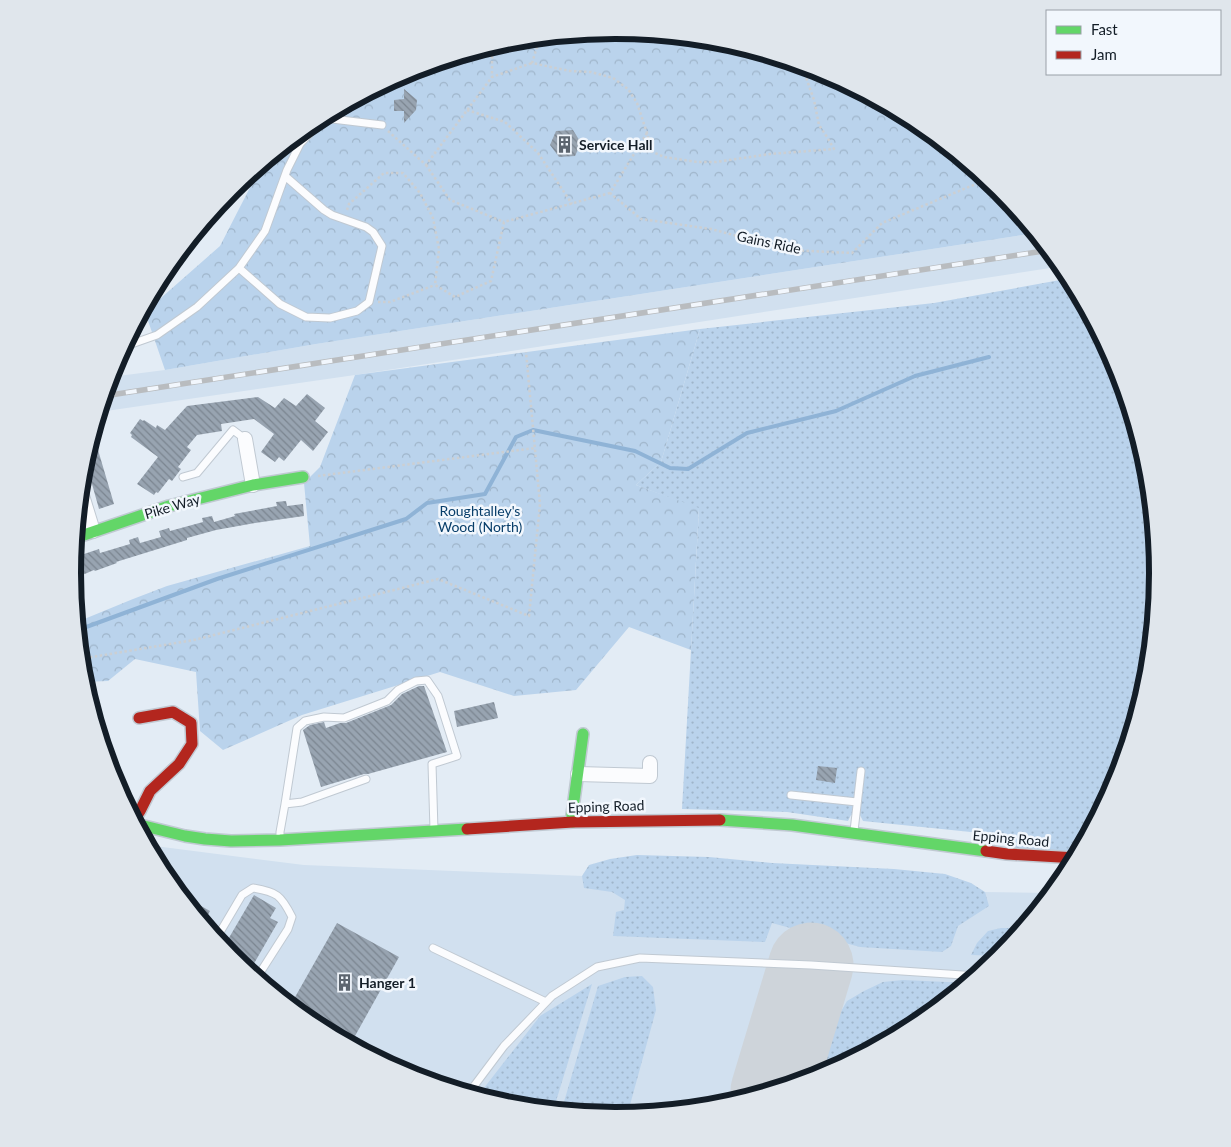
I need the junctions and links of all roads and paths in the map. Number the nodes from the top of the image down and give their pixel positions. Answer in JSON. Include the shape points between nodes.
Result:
{"nodes":[{"id":1,"x":538,"y":44,"type":"edge"},
{"id":2,"x":492,"y":53,"type":"edge"},
{"id":3,"x":532,"y":63,"type":"junction"},
{"id":4,"x":805,"y":73,"type":"edge"},
{"id":5,"x":492,"y":77,"type":"junction"},
{"id":6,"x":467,"y":110,"type":"junction"},
{"id":7,"x":334,"y":119,"type":"edge"},
{"id":8,"x":382,"y":125,"type":"joint"},
{"id":9,"x":648,"y":133,"type":"junction"},
{"id":10,"x":305,"y":139,"type":"edge"},
{"id":11,"x":426,"y":165,"type":"junction"},
{"id":12,"x":285,"y":176,"type":"junction"},
{"id":13,"x":980,"y":182,"type":"edge"},
{"id":14,"x":610,"y":194,"type":"junction"},
{"id":15,"x":572,"y":204,"type":"junction"},
{"id":16,"x":345,"y":220,"type":"junction"},
{"id":17,"x":504,"y":222,"type":"junction"},
{"id":18,"x":239,"y":268,"type":"junction"},
{"id":19,"x":435,"y":286,"type":"junction"},
{"id":20,"x":369,"y":302,"type":"junction"},
{"id":21,"x":133,"y":343,"type":"edge"},
{"id":22,"x":526,"y":352,"type":"dead end"},
{"id":23,"x":245,"y":439,"type":"joint"},
{"id":24,"x":535,"y":448,"type":"junction"},
{"id":25,"x":183,"y":477,"type":"dead end"},
{"id":26,"x":303,"y":478,"type":"joint"},
{"id":27,"x":253,"y":485,"type":"junction"},
{"id":28,"x":85,"y":505,"type":"edge"},
{"id":29,"x":93,"y":531,"type":"junction"},
{"id":30,"x":82,"y":535,"type":"edge"},
{"id":31,"x":88,"y":658,"type":"edge"},
{"id":32,"x":139,"y":718,"type":"dead end"},
{"id":33,"x":583,"y":734,"type":"dead end"},
{"id":34,"x":650,"y":763,"type":"dead end"},
{"id":35,"x":861,"y":771,"type":"dead end"},
{"id":36,"x":578,"y":774,"type":"junction"},
{"id":37,"x":366,"y":779,"type":"dead end"},
{"id":38,"x":791,"y":795,"type":"dead end"},
{"id":39,"x":857,"y":802,"type":"junction"},
{"id":40,"x":285,"y":804,"type":"junction"},
{"id":41,"x":139,"y":816,"type":"edge"},
{"id":42,"x":573,"y":822,"type":"junction"},
{"id":43,"x":145,"y":827,"type":"edge"},
{"id":44,"x":434,"y":830,"type":"junction"},
{"id":45,"x":853,"y":834,"type":"junction"},
{"id":46,"x":280,"y":840,"type":"junction"},
{"id":47,"x":1069,"y":858,"type":"edge"},
{"id":48,"x":220,"y":933,"type":"edge"},
{"id":49,"x":433,"y":948,"type":"dead end"},
{"id":50,"x":259,"y":973,"type":"edge"},
{"id":51,"x":969,"y":975,"type":"edge"},
{"id":52,"x":546,"y":1002,"type":"junction"},
{"id":53,"x":472,"y":1089,"type":"edge"}],
"edges":[{"from":1,"to":3,"type":"path"},
{"from":2,"to":5,"type":"path"},
{"from":3,"to":5,"type":"path"},
{"from":3,"to":9,"type":"path","via":[[613,78],[628,89],[637,103]]},
{"from":4,"to":9,"type":"path","via":[[819,125],[834,149],[697,162],[664,157],[650,151]]},
{"from":5,"to":6,"type":"path"},
{"from":6,"to":11,"type":"path"},
{"from":6,"to":15,"type":"path","via":[[505,122],[538,153]]},
{"from":7,"to":8,"type":"lane"},
{"from":8,"to":11,"type":"path"},
{"from":9,"to":14,"type":"path"},
{"from":10,"to":12,"type":"lane"},
{"from":11,"to":17,"type":"path","via":[[450,200]]},
{"from":12,"to":16,"type":"lane","via":[[324,210]]},
{"from":12,"to":18,"type":"lane","via":[[265,231]]},
{"from":13,"to":14,"type":"path","name":"Gains Ride","via":[[882,223],[852,253],[789,250],[711,229],[641,219]]},
{"from":14,"to":15,"type":"path"},
{"from":15,"to":17,"type":"path"},
{"from":16,"to":19,"type":"path","via":[[349,204],[384,173],[403,173],[420,193],[434,218],[438,249]]},
{"from":16,"to":20,"type":"lane","via":[[366,227],[382,246]]},
{"from":17,"to":19,"type":"path","via":[[491,281],[454,297]]},
{"from":18,"to":20,"type":"lane","via":[[280,304],[306,318],[330,318],[357,312]]},
{"from":18,"to":21,"type":"lane","via":[[197,307],[157,335]]},
{"from":19,"to":20,"type":"path","via":[[390,302]]},
{"from":22,"to":24,"type":"path"},
{"from":23,"to":25,"type":"lane","via":[[232,430],[197,473]]},
{"from":23,"to":27,"type":"street"},
{"from":24,"to":26,"type":"path"},
{"from":24,"to":31,"type":"path","via":[[540,504],[529,616],[438,579],[194,640]]},
{"from":26,"to":27,"type":"main road","name":"Pike Way"},
{"from":27,"to":29,"type":"main road","name":"Pike Way","via":[[169,506]]},
{"from":28,"to":29,"type":"street"},
{"from":29,"to":30,"type":"main road","name":"Pike Way"},
{"from":32,"to":41,"type":"main road","via":[[173,712],[191,723],[192,744],[179,764],[150,791]]},
{"from":33,"to":36,"type":"main road"},
{"from":34,"to":36,"type":"street","via":[[650,776]]},
{"from":35,"to":39,"type":"lane"},
{"from":36,"to":42,"type":"main road"},
{"from":37,"to":40,"type":"lane","via":[[302,802]]},
{"from":38,"to":39,"type":"lane"},
{"from":39,"to":45,"type":"lane"},
{"from":40,"to":44,"type":"lane","via":[[297,728],[305,720],[344,718],[387,701],[398,690],[427,680],[438,696],[457,756],[432,764]]},
{"from":40,"to":46,"type":"lane"},
{"from":42,"to":44,"type":"main road","name":"Epping Road"},
{"from":42,"to":45,"type":"main road","name":"Epping Road","via":[[716,820],[792,825]]},
{"from":43,"to":46,"type":"main road","name":"Epping Road","via":[[214,840]]},
{"from":44,"to":46,"type":"main road","name":"Epping Road"},
{"from":45,"to":47,"type":"main road","name":"Epping Road","via":[[1007,854]]},
{"from":48,"to":50,"type":"lane","via":[[242,895],[253,888],[271,891],[285,903],[292,917],[288,929]]},
{"from":49,"to":52,"type":"lane"},
{"from":51,"to":52,"type":"lane","via":[[640,958],[598,968]]},
{"from":52,"to":53,"type":"lane","via":[[504,1046]]}]}
